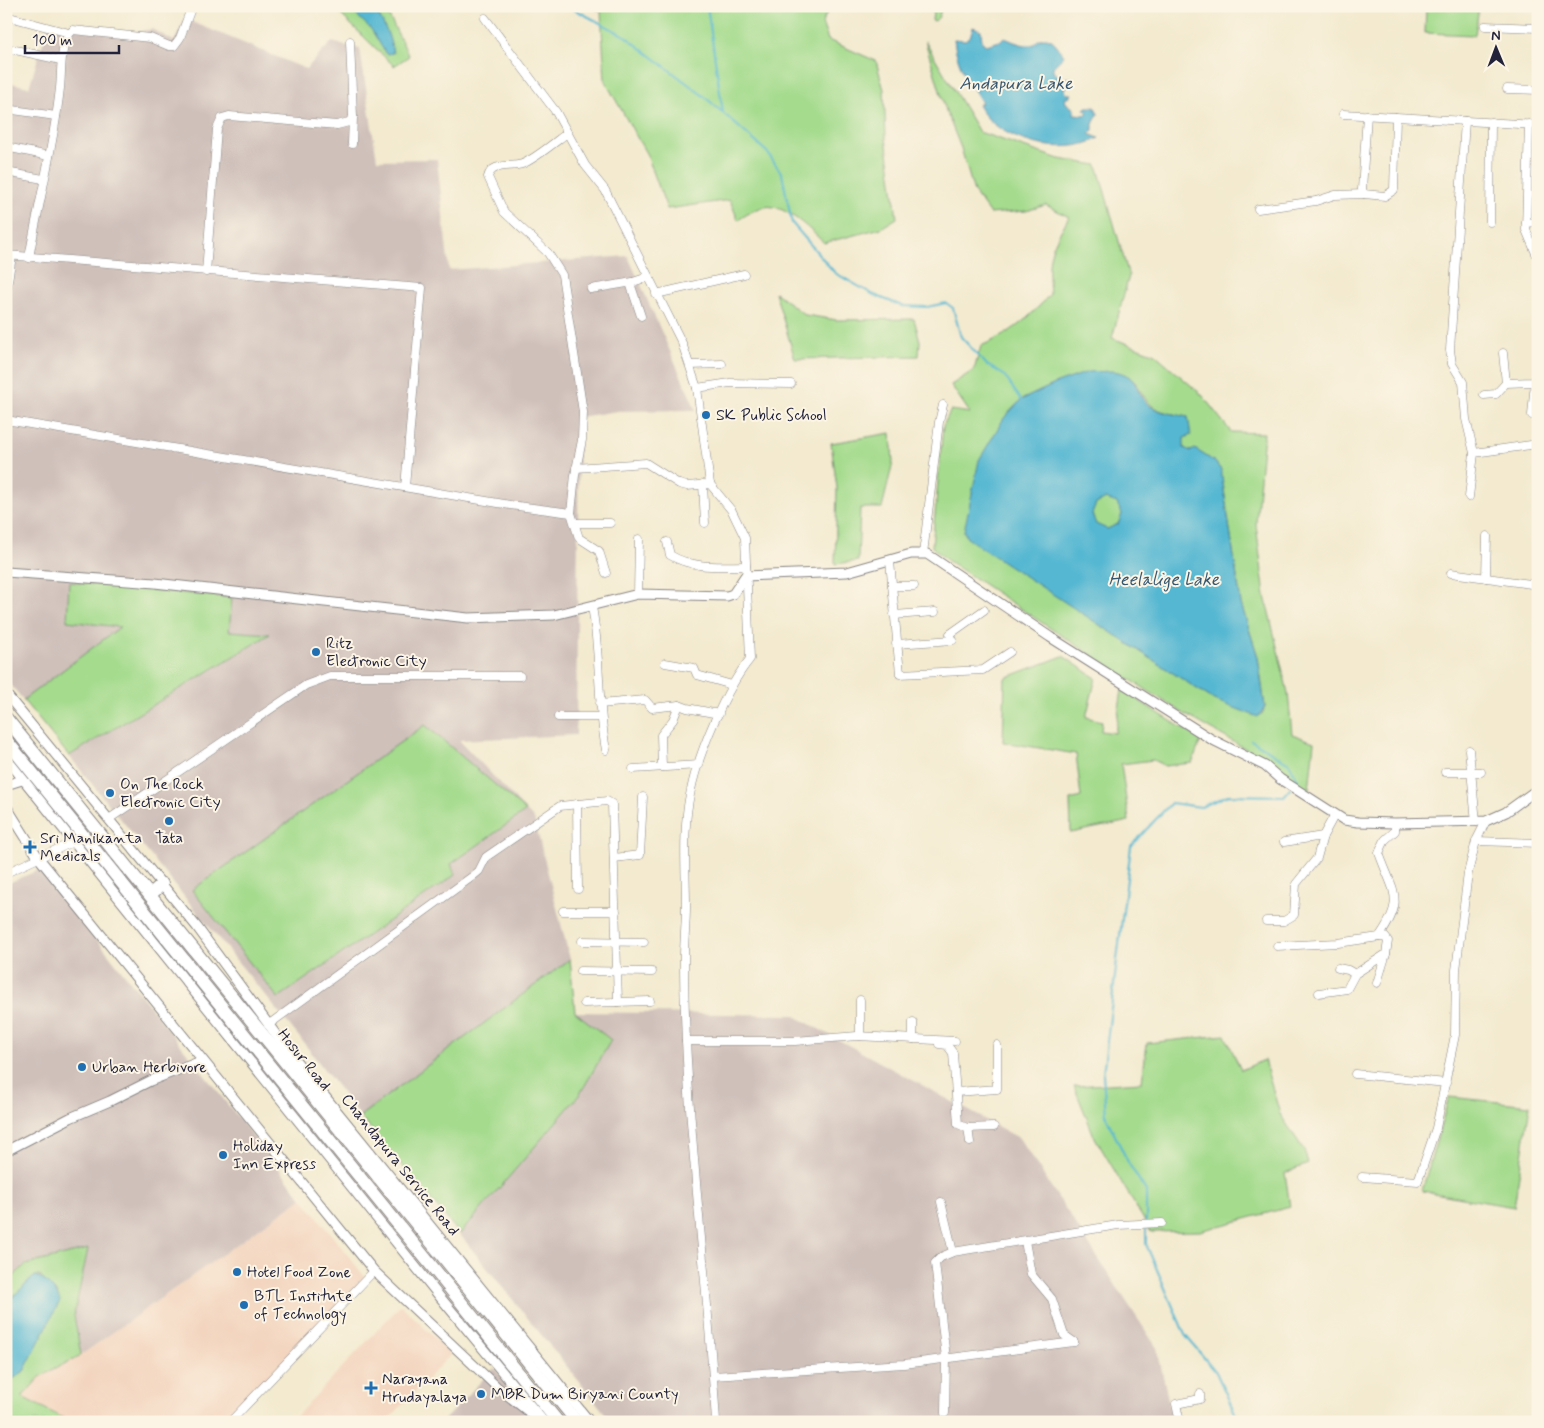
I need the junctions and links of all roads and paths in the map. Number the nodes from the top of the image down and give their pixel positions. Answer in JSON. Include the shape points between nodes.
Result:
{"nodes":[{"id":1,"x":192,"y":6,"type":"edge"},
{"id":2,"x":6,"y":16,"type":"edge"},
{"id":3,"x":484,"y":18,"type":"dead end"},
{"id":4,"x":1485,"y":26,"type":"dead end"},
{"id":5,"x":1538,"y":28,"type":"edge"},
{"id":6,"x":69,"y":33,"type":"junction"},
{"id":7,"x":350,"y":41,"type":"dead end"},
{"id":8,"x":6,"y":48,"type":"edge"},
{"id":9,"x":61,"y":60,"type":"junction"},
{"id":10,"x":1507,"y":89,"type":"dead end"},
{"id":11,"x":1538,"y":90,"type":"edge"},
{"id":12,"x":6,"y":109,"type":"edge"},
{"id":13,"x":1343,"y":114,"type":"dead end"},
{"id":14,"x":1367,"y":115,"type":"junction"},
{"id":15,"x":56,"y":116,"type":"junction"},
{"id":16,"x":1396,"y":116,"type":"junction"},
{"id":17,"x":353,"y":117,"type":"junction"},
{"id":18,"x":1465,"y":121,"type":"junction"},
{"id":19,"x":1491,"y":122,"type":"junction"},
{"id":20,"x":1529,"y":124,"type":"junction"},
{"id":21,"x":1538,"y":125,"type":"edge"},
{"id":22,"x":568,"y":133,"type":"junction"},
{"id":23,"x":352,"y":144,"type":"dead end"},
{"id":24,"x":6,"y":147,"type":"edge"},
{"id":25,"x":49,"y":156,"type":"junction"},
{"id":26,"x":6,"y":172,"type":"edge"},
{"id":27,"x":43,"y":179,"type":"junction"},
{"id":28,"x":1364,"y":194,"type":"junction"},
{"id":29,"x":1258,"y":208,"type":"dead end"},
{"id":30,"x":1490,"y":222,"type":"dead end"},
{"id":31,"x":1538,"y":222,"type":"edge"},
{"id":32,"x":1526,"y":223,"type":"junction"},
{"id":33,"x":9,"y":256,"type":"edge"},
{"id":34,"x":29,"y":258,"type":"junction"},
{"id":35,"x":1538,"y":258,"type":"edge"},
{"id":36,"x":206,"y":272,"type":"junction"},
{"id":37,"x":744,"y":274,"type":"dead end"},
{"id":38,"x":648,"y":277,"type":"junction"},
{"id":39,"x":632,"y":282,"type":"junction"},
{"id":40,"x":591,"y":289,"type":"dead end"},
{"id":41,"x":6,"y":293,"type":"edge"},
{"id":42,"x":656,"y":294,"type":"junction"},
{"id":43,"x":641,"y":316,"type":"dead end"},
{"id":44,"x":1503,"y":353,"type":"dead end"},
{"id":45,"x":722,"y":364,"type":"dead end"},
{"id":46,"x":690,"y":365,"type":"junction"},
{"id":47,"x":1538,"y":372,"type":"edge"},
{"id":48,"x":1535,"y":382,"type":"junction"},
{"id":49,"x":1506,"y":383,"type":"junction"},
{"id":50,"x":791,"y":384,"type":"dead end"},
{"id":51,"x":697,"y":388,"type":"junction"},
{"id":52,"x":1484,"y":394,"type":"dead end"},
{"id":53,"x":943,"y":405,"type":"dead end"},
{"id":54,"x":1532,"y":415,"type":"dead end"},
{"id":55,"x":6,"y":420,"type":"edge"},
{"id":56,"x":1538,"y":444,"type":"edge"},
{"id":57,"x":1474,"y":453,"type":"junction"},
{"id":58,"x":576,"y":468,"type":"junction"},
{"id":59,"x":707,"y":484,"type":"junction"},
{"id":60,"x":405,"y":487,"type":"junction"},
{"id":61,"x":1469,"y":497,"type":"dead end"},
{"id":62,"x":571,"y":513,"type":"junction"},
{"id":63,"x":575,"y":523,"type":"junction"},
{"id":64,"x":610,"y":523,"type":"dead end"},
{"id":65,"x":705,"y":523,"type":"dead end"},
{"id":66,"x":1487,"y":536,"type":"dead end"},
{"id":67,"x":638,"y":539,"type":"dead end"},
{"id":68,"x":667,"y":542,"type":"dead end"},
{"id":69,"x":923,"y":554,"type":"junction"},
{"id":70,"x":890,"y":561,"type":"junction"},
{"id":71,"x":746,"y":566,"type":"junction"},
{"id":72,"x":6,"y":572,"type":"edge"},
{"id":73,"x":606,"y":573,"type":"dead end"},
{"id":74,"x":1451,"y":573,"type":"dead end"},
{"id":75,"x":745,"y":576,"type":"junction"},
{"id":76,"x":1486,"y":578,"type":"junction"},
{"id":77,"x":1538,"y":585,"type":"edge"},
{"id":78,"x":892,"y":586,"type":"junction"},
{"id":79,"x":914,"y":586,"type":"dead end"},
{"id":80,"x":638,"y":594,"type":"junction"},
{"id":81,"x":592,"y":607,"type":"junction"},
{"id":82,"x":984,"y":610,"type":"dead end"},
{"id":83,"x":935,"y":612,"type":"dead end"},
{"id":84,"x":894,"y":616,"type":"junction"},
{"id":85,"x":896,"y":644,"type":"junction"},
{"id":86,"x":1010,"y":652,"type":"dead end"},
{"id":87,"x":665,"y":663,"type":"dead end"},
{"id":88,"x":520,"y":676,"type":"dead end"},
{"id":89,"x":732,"y":685,"type":"junction"},
{"id":90,"x":6,"y":694,"type":"edge"},
{"id":91,"x":600,"y":704,"type":"junction"},
{"id":92,"x":679,"y":705,"type":"junction"},
{"id":93,"x":719,"y":714,"type":"junction"},
{"id":94,"x":558,"y":717,"type":"dead end"},
{"id":95,"x":600,"y":717,"type":"junction"},
{"id":96,"x":6,"y":718,"type":"edge"},
{"id":97,"x":6,"y":740,"type":"edge"},
{"id":98,"x":606,"y":750,"type":"dead end"},
{"id":99,"x":1469,"y":750,"type":"dead end"},
{"id":100,"x":6,"y":758,"type":"edge"},
{"id":101,"x":699,"y":765,"type":"junction"},
{"id":102,"x":662,"y":767,"type":"junction"},
{"id":103,"x":633,"y":769,"type":"dead end"},
{"id":104,"x":1445,"y":772,"type":"dead end"},
{"id":105,"x":1471,"y":772,"type":"junction"},
{"id":106,"x":1481,"y":772,"type":"dead end"},
{"id":107,"x":22,"y":780,"type":"junction"},
{"id":108,"x":6,"y":785,"type":"edge"},
{"id":109,"x":1538,"y":789,"type":"edge"},
{"id":110,"x":643,"y":796,"type":"dead end"},
{"id":111,"x":577,"y":804,"type":"junction"},
{"id":112,"x":6,"y":806,"type":"edge"},
{"id":113,"x":1335,"y":814,"type":"junction"},
{"id":114,"x":109,"y":819,"type":"junction"},
{"id":115,"x":1486,"y":821,"type":"junction"},
{"id":116,"x":1476,"y":822,"type":"junction"},
{"id":117,"x":1395,"y":823,"type":"junction"},
{"id":118,"x":1323,"y":836,"type":"junction"},
{"id":119,"x":1476,"y":841,"type":"junction"},
{"id":120,"x":74,"y":842,"type":"junction"},
{"id":121,"x":1284,"y":842,"type":"dead end"},
{"id":122,"x":1538,"y":842,"type":"edge"},
{"id":123,"x":38,"y":857,"type":"junction"},
{"id":124,"x":614,"y":858,"type":"junction"},
{"id":125,"x":6,"y":873,"type":"edge"},
{"id":126,"x":159,"y":880,"type":"junction"},
{"id":127,"x":578,"y":889,"type":"dead end"},
{"id":128,"x":150,"y":895,"type":"junction"},
{"id":129,"x":563,"y":911,"type":"dead end"},
{"id":130,"x":616,"y":911,"type":"junction"},
{"id":131,"x":1266,"y":921,"type":"dead end"},
{"id":132,"x":1379,"y":936,"type":"junction"},
{"id":133,"x":582,"y":941,"type":"dead end"},
{"id":134,"x":617,"y":942,"type":"junction"},
{"id":135,"x":644,"y":942,"type":"dead end"},
{"id":136,"x":1277,"y":946,"type":"dead end"},
{"id":137,"x":1386,"y":954,"type":"junction"},
{"id":138,"x":1338,"y":968,"type":"dead end"},
{"id":139,"x":580,"y":971,"type":"dead end"},
{"id":140,"x":618,"y":971,"type":"junction"},
{"id":141,"x":652,"y":972,"type":"dead end"},
{"id":142,"x":1355,"y":974,"type":"junction"},
{"id":143,"x":1377,"y":983,"type":"dead end"},
{"id":144,"x":1319,"y":993,"type":"dead end"},
{"id":145,"x":860,"y":1000,"type":"dead end"},
{"id":146,"x":650,"y":1001,"type":"dead end"},
{"id":147,"x":584,"y":1002,"type":"dead end"},
{"id":148,"x":618,"y":1002,"type":"junction"},
{"id":149,"x":913,"y":1022,"type":"dead end"},
{"id":150,"x":268,"y":1025,"type":"junction"},
{"id":151,"x":861,"y":1036,"type":"junction"},
{"id":152,"x":913,"y":1039,"type":"junction"},
{"id":153,"x":686,"y":1041,"type":"junction"},
{"id":154,"x":955,"y":1041,"type":"dead end"},
{"id":155,"x":997,"y":1044,"type":"dead end"},
{"id":156,"x":201,"y":1061,"type":"junction"},
{"id":157,"x":1356,"y":1074,"type":"dead end"},
{"id":158,"x":1446,"y":1082,"type":"junction"},
{"id":159,"x":956,"y":1092,"type":"junction"},
{"id":160,"x":994,"y":1127,"type":"dead end"},
{"id":161,"x":968,"y":1128,"type":"junction"},
{"id":162,"x":970,"y":1142,"type":"dead end"},
{"id":163,"x":6,"y":1151,"type":"edge"},
{"id":164,"x":1362,"y":1177,"type":"dead end"},
{"id":165,"x":941,"y":1202,"type":"dead end"},
{"id":166,"x":1162,"y":1223,"type":"dead end"},
{"id":167,"x":393,"y":1228,"type":"junction"},
{"id":168,"x":1025,"y":1241,"type":"junction"},
{"id":169,"x":953,"y":1252,"type":"junction"},
{"id":170,"x":374,"y":1271,"type":"junction"},
{"id":171,"x":946,"y":1358,"type":"junction"},
{"id":172,"x":713,"y":1376,"type":"junction"},
{"id":173,"x":1200,"y":1394,"type":"dead end"},
{"id":174,"x":945,"y":1413,"type":"dead end"},
{"id":175,"x":543,"y":1421,"type":"edge"},
{"id":176,"x":230,"y":1422,"type":"edge"},
{"id":177,"x":558,"y":1422,"type":"edge"},
{"id":178,"x":577,"y":1422,"type":"edge"},
{"id":179,"x":590,"y":1422,"type":"edge"},
{"id":180,"x":716,"y":1422,"type":"edge"},
{"id":181,"x":1180,"y":1422,"type":"edge"}],
"edges":[{"from":1,"to":6,"type":"street","via":[[174,46],[150,38],[73,30]]},
{"from":2,"to":6,"type":"street"},
{"from":3,"to":22,"type":"street","via":[[556,112]]},
{"from":4,"to":5,"type":"street"},
{"from":6,"to":9,"type":"street"},
{"from":7,"to":17,"type":"street"},
{"from":8,"to":9,"type":"street"},
{"from":9,"to":15,"type":"street"},
{"from":10,"to":11,"type":"street"},
{"from":12,"to":15,"type":"street"},
{"from":13,"to":14,"type":"street"},
{"from":14,"to":16,"type":"street"},
{"from":14,"to":28,"type":"street"},
{"from":15,"to":25,"type":"street"},
{"from":16,"to":18,"type":"street"},
{"from":16,"to":28,"type":"street","via":[[1394,190],[1385,196]]},
{"from":17,"to":23,"type":"street"},
{"from":17,"to":36,"type":"street","via":[[350,122],[337,125],[222,118],[217,130]]},
{"from":18,"to":19,"type":"street"},
{"from":18,"to":57,"type":"street","via":[[1450,350],[1452,364],[1463,382],[1466,419]]},
{"from":19,"to":20,"type":"street"},
{"from":19,"to":30,"type":"street"},
{"from":20,"to":21,"type":"street"},
{"from":20,"to":32,"type":"street"},
{"from":22,"to":38,"type":"street","via":[[585,165],[604,190]]},
{"from":22,"to":58,"type":"street","via":[[522,164],[490,170],[488,177],[504,212],[548,253],[562,275],[583,412]]},
{"from":24,"to":25,"type":"street"},
{"from":25,"to":27,"type":"street"},
{"from":26,"to":27,"type":"street"},
{"from":27,"to":34,"type":"street"},
{"from":28,"to":29,"type":"street","via":[[1335,195],[1316,201]]},
{"from":31,"to":32,"type":"street"},
{"from":32,"to":35,"type":"street"},
{"from":33,"to":34,"type":"street"},
{"from":33,"to":41,"type":"street"},
{"from":34,"to":36,"type":"street"},
{"from":36,"to":60,"type":"street","via":[[422,288]]},
{"from":37,"to":42,"type":"street"},
{"from":38,"to":39,"type":"street"},
{"from":38,"to":42,"type":"street"},
{"from":39,"to":40,"type":"street"},
{"from":39,"to":43,"type":"street"},
{"from":42,"to":46,"type":"street"},
{"from":44,"to":49,"type":"street"},
{"from":45,"to":46,"type":"street"},
{"from":46,"to":51,"type":"street"},
{"from":47,"to":48,"type":"street"},
{"from":48,"to":49,"type":"street"},
{"from":48,"to":54,"type":"street"},
{"from":49,"to":52,"type":"street","via":[[1496,394]]},
{"from":50,"to":51,"type":"street","via":[[730,383]]},
{"from":51,"to":59,"type":"street"},
{"from":53,"to":69,"type":"street"},
{"from":55,"to":60,"type":"street"},
{"from":56,"to":57,"type":"street"},
{"from":57,"to":61,"type":"street"},
{"from":58,"to":59,"type":"street","via":[[646,463],[679,484]]},
{"from":58,"to":62,"type":"street"},
{"from":59,"to":65,"type":"street"},
{"from":59,"to":71,"type":"street","via":[[732,511],[745,538]]},
{"from":60,"to":62,"type":"street"},
{"from":62,"to":63,"type":"street"},
{"from":63,"to":64,"type":"street"},
{"from":63,"to":73,"type":"street","via":[[579,538],[599,551]]},
{"from":66,"to":76,"type":"street"},
{"from":67,"to":80,"type":"street"},
{"from":68,"to":71,"type":"street","via":[[670,555],[682,562],[698,566]]},
{"from":69,"to":70,"type":"street"},
{"from":69,"to":113,"type":"street","via":[[940,561],[1050,637],[1203,734],[1265,766]]},
{"from":70,"to":75,"type":"street","via":[[847,572]]},
{"from":70,"to":78,"type":"street"},
{"from":71,"to":75,"type":"street"},
{"from":72,"to":81,"type":"street","via":[[156,583],[468,618],[554,615]]},
{"from":74,"to":76,"type":"street"},
{"from":75,"to":80,"type":"street","via":[[733,594],[727,596]]},
{"from":75,"to":89,"type":"street","via":[[750,659]]},
{"from":76,"to":77,"type":"street"},
{"from":78,"to":79,"type":"street"},
{"from":78,"to":84,"type":"street"},
{"from":80,"to":81,"type":"street"},
{"from":81,"to":91,"type":"street","via":[[597,636]]},
{"from":82,"to":85,"type":"street","via":[[950,634],[952,640]]},
{"from":83,"to":84,"type":"street"},
{"from":84,"to":85,"type":"street"},
{"from":85,"to":86,"type":"street","via":[[898,671],[903,674],[983,670]]},
{"from":87,"to":89,"type":"street","via":[[694,668],[697,675]]},
{"from":88,"to":114,"type":"street","via":[[330,676],[306,685]]},
{"from":89,"to":93,"type":"street"},
{"from":90,"to":114,"type":"street","name":"Chandapura Service Road"},
{"from":91,"to":92,"type":"street","via":[[645,700],[652,708]]},
{"from":91,"to":95,"type":"street"},
{"from":92,"to":93,"type":"street"},
{"from":92,"to":102,"type":"street","via":[[673,720],[661,735]]},
{"from":93,"to":101,"type":"street"},
{"from":94,"to":95,"type":"street"},
{"from":95,"to":98,"type":"street"},
{"from":96,"to":128,"type":"highway","name":"Hosur Road"},
{"from":97,"to":167,"type":"highway","name":"Hosur Road"},
{"from":99,"to":105,"type":"street"},
{"from":100,"to":107,"type":"street"},
{"from":101,"to":102,"type":"street"},
{"from":101,"to":153,"type":"street","via":[[691,789],[686,825]]},
{"from":102,"to":103,"type":"street"},
{"from":104,"to":105,"type":"street"},
{"from":105,"to":106,"type":"street"},
{"from":105,"to":116,"type":"street"},
{"from":107,"to":108,"type":"street"},
{"from":107,"to":120,"type":"street"},
{"from":109,"to":115,"type":"street","via":[[1506,812]]},
{"from":110,"to":124,"type":"street","via":[[640,855]]},
{"from":111,"to":124,"type":"street","via":[[610,802]]},
{"from":111,"to":127,"type":"street"},
{"from":111,"to":150,"type":"street","via":[[560,806],[486,857],[473,876]]},
{"from":112,"to":123,"type":"street"},
{"from":113,"to":117,"type":"street","via":[[1358,822]]},
{"from":113,"to":118,"type":"street"},
{"from":114,"to":126,"type":"street","name":"Chandapura Service Road"},
{"from":115,"to":116,"type":"street"},
{"from":115,"to":119,"type":"street"},
{"from":116,"to":117,"type":"street"},
{"from":117,"to":132,"type":"street","via":[[1395,831],[1384,840],[1379,854],[1393,888],[1395,910]]},
{"from":118,"to":121,"type":"street"},
{"from":118,"to":131,"type":"street","via":[[1314,862],[1296,884],[1294,915],[1284,921]]},
{"from":119,"to":122,"type":"street"},
{"from":119,"to":158,"type":"street","via":[[1459,937],[1455,1035]]},
{"from":120,"to":123,"type":"street"},
{"from":120,"to":167,"type":"street"},
{"from":123,"to":125,"type":"street"},
{"from":123,"to":156,"type":"street"},
{"from":124,"to":130,"type":"street"},
{"from":126,"to":128,"type":"highway"},
{"from":126,"to":150,"type":"street","name":"Chandapura Service Road"},
{"from":128,"to":178,"type":"highway","name":"Hosur Road"},
{"from":129,"to":130,"type":"street"},
{"from":130,"to":134,"type":"street"},
{"from":132,"to":136,"type":"street","via":[[1338,943]]},
{"from":132,"to":137,"type":"street","via":[[1388,940]]},
{"from":133,"to":134,"type":"street"},
{"from":134,"to":135,"type":"street"},
{"from":134,"to":140,"type":"street"},
{"from":137,"to":142,"type":"street"},
{"from":137,"to":143,"type":"street"},
{"from":138,"to":142,"type":"street"},
{"from":139,"to":140,"type":"street"},
{"from":140,"to":141,"type":"street"},
{"from":140,"to":148,"type":"street"},
{"from":142,"to":144,"type":"street","via":[[1347,989]]},
{"from":145,"to":151,"type":"street"},
{"from":146,"to":148,"type":"street"},
{"from":147,"to":148,"type":"street"},
{"from":149,"to":152,"type":"street"},
{"from":150,"to":179,"type":"street","name":"Chandapura Service Road"},
{"from":151,"to":152,"type":"street"},
{"from":151,"to":153,"type":"street","via":[[796,1041]]},
{"from":151,"to":159,"type":"street","via":[[867,1042],[947,1045],[953,1053]]},
{"from":152,"to":154,"type":"street"},
{"from":153,"to":172,"type":"street"},
{"from":155,"to":159,"type":"street","via":[[997,1089]]},
{"from":156,"to":163,"type":"street","via":[[150,1081]]},
{"from":156,"to":170,"type":"street"},
{"from":157,"to":158,"type":"street"},
{"from":158,"to":164,"type":"street","via":[[1436,1128],[1418,1181]]},
{"from":159,"to":161,"type":"street","via":[[958,1124]]},
{"from":160,"to":161,"type":"street"},
{"from":161,"to":162,"type":"street"},
{"from":165,"to":169,"type":"street"},
{"from":166,"to":168,"type":"street","via":[[1118,1225]]},
{"from":167,"to":175,"type":"street","via":[[462,1324]]},
{"from":167,"to":177,"type":"highway","name":"Hosur Road"},
{"from":168,"to":169,"type":"street"},
{"from":168,"to":171,"type":"street","via":[[1031,1274],[1052,1300],[1064,1335],[1074,1342]]},
{"from":169,"to":171,"type":"street","via":[[935,1263]]},
{"from":170,"to":175,"type":"street","via":[[497,1387]]},
{"from":170,"to":176,"type":"street"},
{"from":171,"to":172,"type":"street","via":[[904,1364]]},
{"from":171,"to":174,"type":"street"},
{"from":172,"to":180,"type":"street"},
{"from":173,"to":181,"type":"street","via":[[1200,1399],[1176,1404]]}]}
